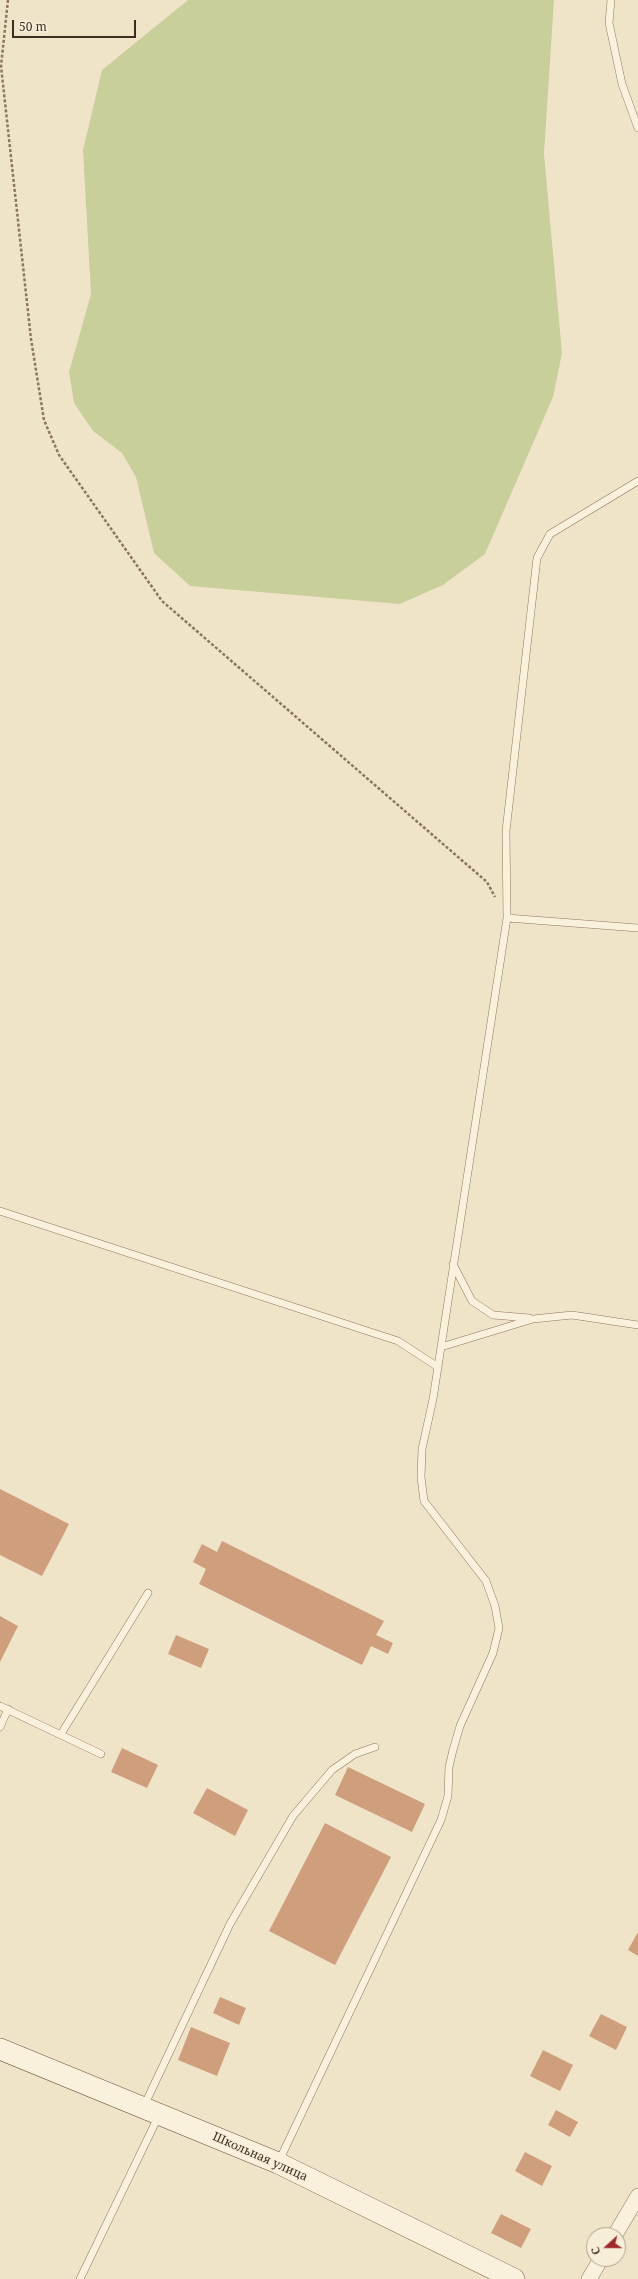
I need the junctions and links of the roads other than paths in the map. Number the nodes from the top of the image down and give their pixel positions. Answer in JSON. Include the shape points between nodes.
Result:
{"nodes":[{"id":1,"x":611,"y":0,"type":"edge"},
{"id":2,"x":638,"y":128,"type":"edge"},
{"id":3,"x":638,"y":481,"type":"edge"},
{"id":4,"x":507,"y":918,"type":"junction"},
{"id":5,"x":638,"y":928,"type":"edge"},
{"id":6,"x":0,"y":1211,"type":"edge"},
{"id":7,"x":453,"y":1264,"type":"junction"},
{"id":8,"x":533,"y":1319,"type":"junction"},
{"id":9,"x":638,"y":1325,"type":"edge"},
{"id":10,"x":441,"y":1347,"type":"junction"},
{"id":11,"x":438,"y":1367,"type":"junction"},
{"id":12,"x":148,"y":1593,"type":"dead end"},
{"id":13,"x":0,"y":1706,"type":"edge"},
{"id":14,"x":8,"y":1709,"type":"junction"},
{"id":15,"x":0,"y":1727,"type":"edge"},
{"id":16,"x":61,"y":1734,"type":"junction"},
{"id":17,"x":375,"y":1747,"type":"dead end"},
{"id":18,"x":101,"y":1754,"type":"dead end"},
{"id":19,"x":0,"y":2049,"type":"edge"},
{"id":20,"x":152,"y":2110,"type":"junction"},
{"id":21,"x":278,"y":2163,"type":"junction"},
{"id":22,"x":638,"y":2196,"type":"edge"},
{"id":23,"x":620,"y":2227,"type":"edge"},
{"id":24,"x":596,"y":2267,"type":"edge"},
{"id":25,"x":80,"y":2279,"type":"edge"},
{"id":26,"x":514,"y":2279,"type":"edge"},
{"id":27,"x":589,"y":2279,"type":"edge"}],
"edges":[{"from":1,"to":2,"type":"lane","via":[[609,23],[622,84]]},
{"from":3,"to":4,"type":"lane","via":[[550,534],[536,558],[506,831]]},
{"from":4,"to":5,"type":"lane"},
{"from":4,"to":7,"type":"lane"},
{"from":6,"to":11,"type":"lane","via":[[398,1341]]},
{"from":7,"to":8,"type":"lane","via":[[472,1301],[493,1315]]},
{"from":7,"to":10,"type":"lane"},
{"from":8,"to":9,"type":"lane","via":[[572,1316]]},
{"from":8,"to":10,"type":"lane"},
{"from":10,"to":11,"type":"lane"},
{"from":11,"to":21,"type":"lane","via":[[422,1449],[421,1478],[424,1501],[486,1581],[495,1606],[499,1628],[493,1653],[460,1726],[449,1767],[448,1796],[441,1820]]},
{"from":12,"to":16,"type":"lane"},
{"from":13,"to":14,"type":"lane"},
{"from":14,"to":15,"type":"lane"},
{"from":14,"to":16,"type":"lane"},
{"from":16,"to":18,"type":"lane"},
{"from":17,"to":20,"type":"lane","via":[[355,1754],[332,1770],[294,1816],[230,1924]]},
{"from":19,"to":20,"type":"street","name":"Школьная улица"},
{"from":20,"to":21,"type":"street","name":"Школьная улица"},
{"from":20,"to":25,"type":"lane"},
{"from":21,"to":26,"type":"street","name":"Школьная улица"},
{"from":22,"to":23,"type":"street"},
{"from":24,"to":27,"type":"street"}]}
